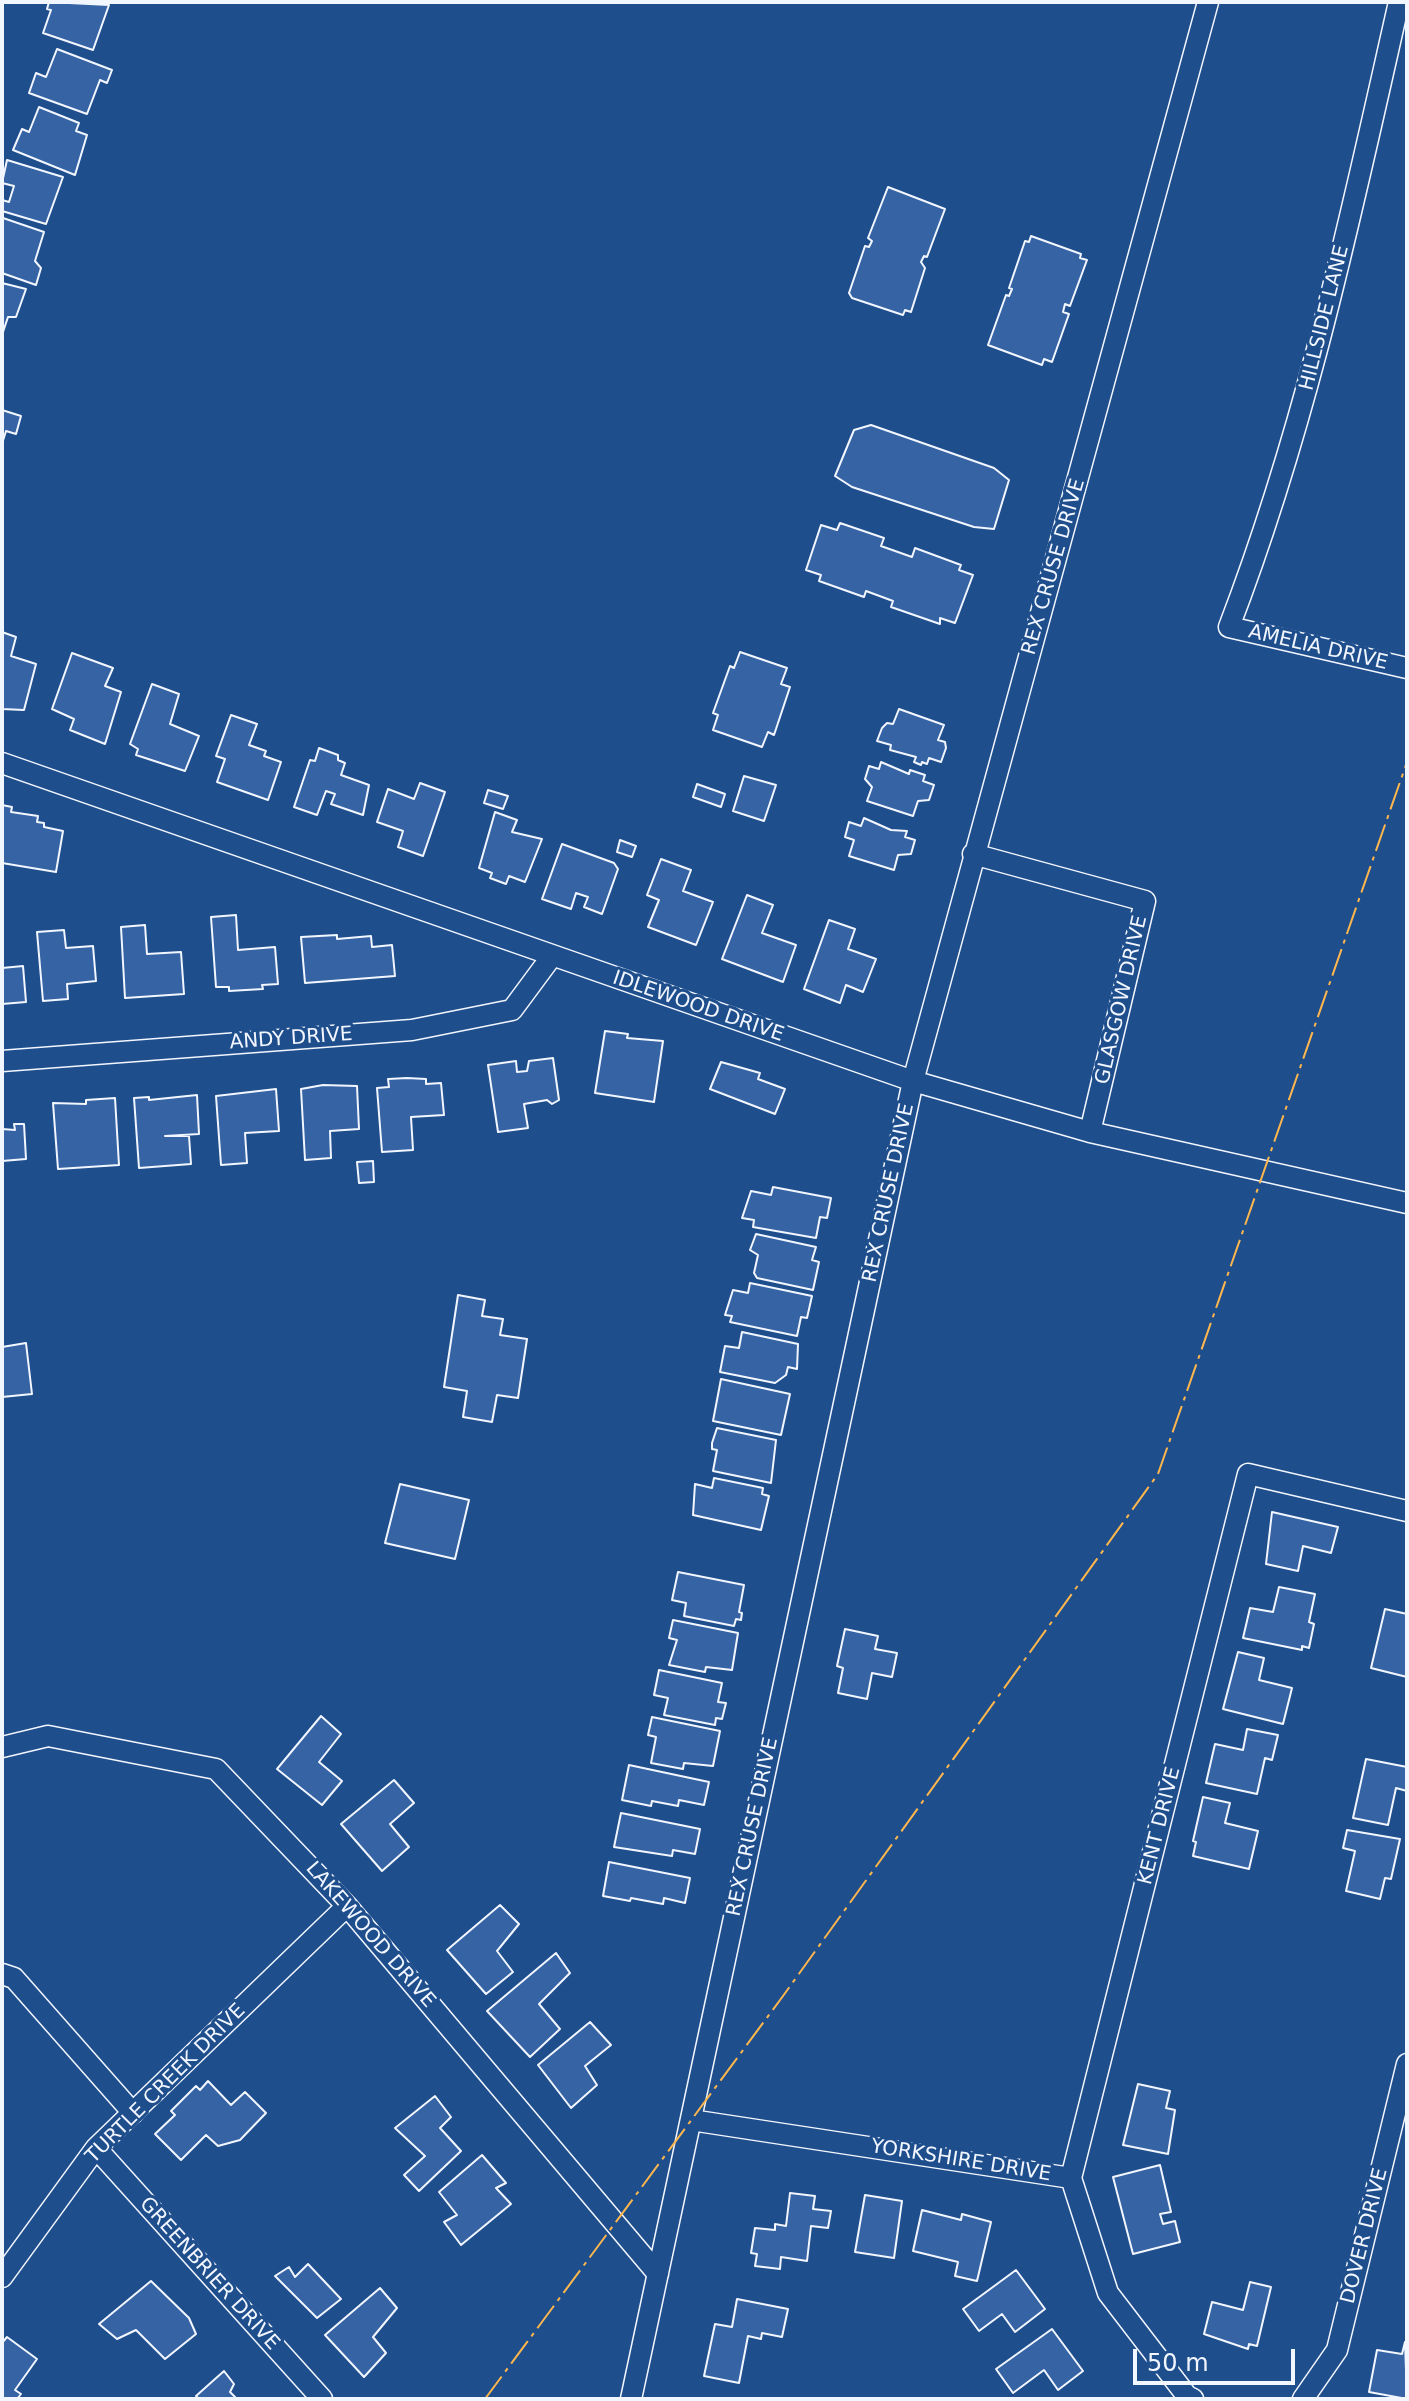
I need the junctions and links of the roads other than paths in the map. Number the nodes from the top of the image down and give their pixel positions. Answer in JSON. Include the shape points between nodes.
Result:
{"nodes":[{"id":1,"x":1208,"y":2,"type":"edge"},
{"id":2,"x":1399,"y":2,"type":"edge"},
{"id":3,"x":1229,"y":627,"type":"joint"},
{"id":4,"x":1407,"y":668,"type":"edge"},
{"id":5,"x":2,"y":763,"type":"edge"},
{"id":6,"x":973,"y":854,"type":"junction"},
{"id":7,"x":552,"y":956,"type":"junction"},
{"id":8,"x":2,"y":1061,"type":"edge"},
{"id":9,"x":913,"y":1081,"type":"junction"},
{"id":10,"x":1090,"y":1132,"type":"junction"},
{"id":11,"x":1407,"y":1203,"type":"edge"},
{"id":12,"x":1407,"y":1511,"type":"edge"},
{"id":13,"x":2,"y":1747,"type":"edge"},
{"id":14,"x":347,"y":1906,"type":"junction"},
{"id":15,"x":2,"y":1974,"type":"edge"},
{"id":16,"x":1407,"y":2064,"type":"edge"},
{"id":17,"x":133,"y":2113,"type":"junction"},
{"id":18,"x":691,"y":2120,"type":"junction"},
{"id":19,"x":96,"y":2148,"type":"junction"},
{"id":20,"x":1071,"y":2178,"type":"junction"},
{"id":21,"x":658,"y":2274,"type":"junction"},
{"id":22,"x":2,"y":2277,"type":"edge"},
{"id":23,"x":322,"y":2399,"type":"edge"},
{"id":24,"x":631,"y":2399,"type":"edge"},
{"id":25,"x":1193,"y":2399,"type":"edge"},
{"id":26,"x":1303,"y":2399,"type":"edge"}],
"edges":[{"from":1,"to":6,"type":"street","name":"REX CRUSE DRIVE"},
{"from":2,"to":3,"type":"street","name":"HILLSIDE LANE","via":[[1324,336]]},
{"from":3,"to":4,"type":"street","name":"AMELIA DRIVE"},
{"from":5,"to":7,"type":"street","name":"IDLEWOOD DRIVE"},
{"from":6,"to":9,"type":"street","name":"REX CRUSE DRIVE"},
{"from":6,"to":10,"type":"street","name":"GLASGOW DRIVE","via":[[1145,901]]},
{"from":7,"to":8,"type":"street","name":"ANDY DRIVE","via":[[512,1010],[412,1030]]},
{"from":7,"to":9,"type":"street","name":"IDLEWOOD DRIVE"},
{"from":9,"to":10,"type":"street","name":"IDLEWOOD DRIVE"},
{"from":9,"to":18,"type":"street","name":"REX CRUSE DRIVE"},
{"from":10,"to":11,"type":"street","name":"IDLEWOOD DRIVE"},
{"from":12,"to":20,"type":"street","name":"KENT DRIVE","via":[[1248,1474]]},
{"from":13,"to":14,"type":"street","name":"LAKEWOOD DRIVE","via":[[48,1736],[216,1769]]},
{"from":14,"to":17,"type":"street","name":"TURTLE CREEK DRIVE"},
{"from":14,"to":21,"type":"street","name":"LAKEWOOD DRIVE"},
{"from":15,"to":17,"type":"street","via":[[14,1978]]},
{"from":16,"to":26,"type":"street","name":"DOVER DRIVE","via":[[1337,2350]]},
{"from":17,"to":19,"type":"street","name":"TURTLE CREEK DRIVE"},
{"from":18,"to":20,"type":"street","name":"YORKSHIRE DRIVE"},
{"from":18,"to":21,"type":"street","name":"REX CRUSE DRIVE"},
{"from":19,"to":22,"type":"street","name":"TURTLE CREEK DRIVE"},
{"from":19,"to":23,"type":"street","name":"GREENBRIER DRIVE"},
{"from":20,"to":25,"type":"street","name":"YORKSHIRE DRIVE","via":[[1108,2293]]},
{"from":21,"to":24,"type":"street","name":"REX CRUSE DRIVE"}]}
